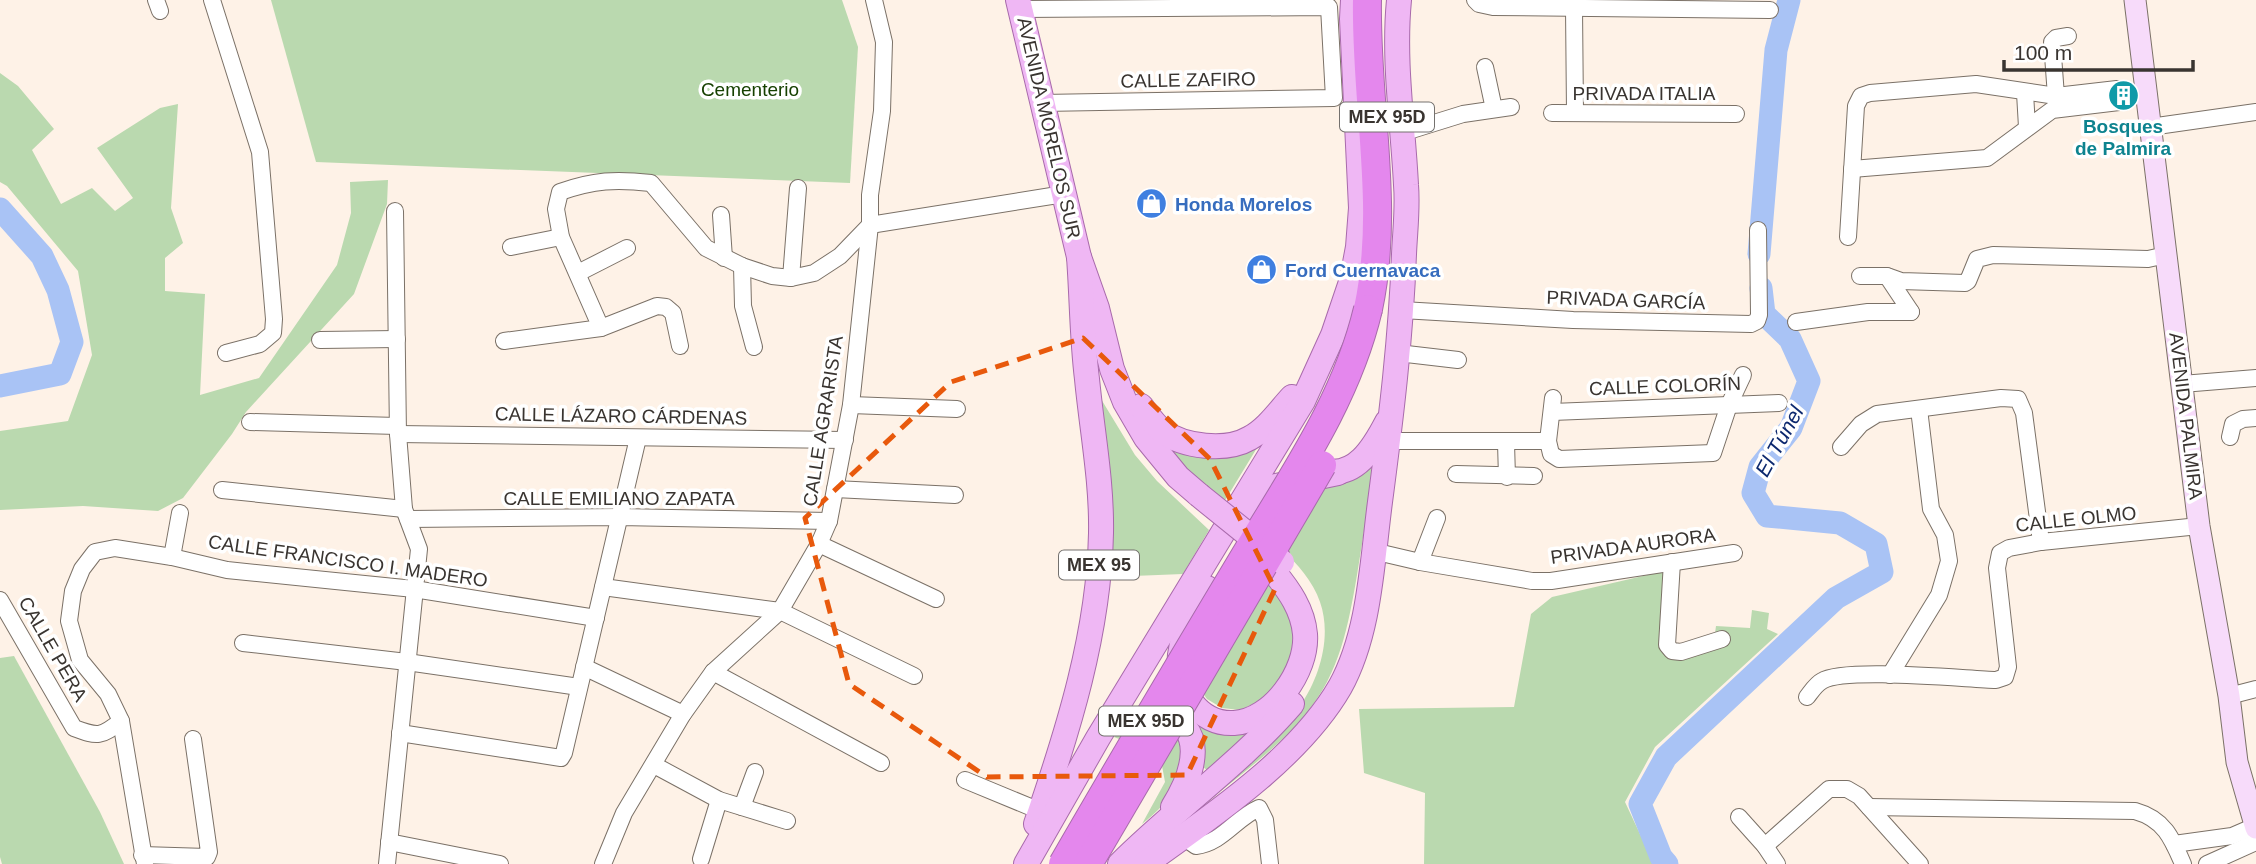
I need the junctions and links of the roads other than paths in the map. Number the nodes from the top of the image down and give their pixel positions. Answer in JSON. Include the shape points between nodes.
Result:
{"nodes":[{"id":1,"x":212,"y":0,"type":"edge"},
{"id":2,"x":874,"y":0,"type":"edge"},
{"id":3,"x":1353,"y":0,"type":"edge"},
{"id":4,"x":1367,"y":0,"type":"edge"},
{"id":5,"x":1383,"y":0,"type":"edge"},
{"id":6,"x":1399,"y":0,"type":"edge"},
{"id":7,"x":1475,"y":0,"type":"edge"},
{"id":8,"x":2135,"y":0,"type":"edge"},
{"id":9,"x":1020,"y":4,"type":"edge"},
{"id":10,"x":1574,"y":8,"type":"junction"},
{"id":11,"x":1770,"y":10,"type":"dead end"},
{"id":12,"x":2068,"y":36,"type":"dead end"},
{"id":13,"x":1485,"y":67,"type":"dead end"},
{"id":14,"x":2025,"y":93,"type":"junction"},
{"id":15,"x":2130,"y":94,"type":"junction"},
{"id":16,"x":2056,"y":96,"type":"junction"},
{"id":17,"x":1042,"y":103,"type":"junction"},
{"id":18,"x":1511,"y":107,"type":"dead end"},
{"id":19,"x":1494,"y":109,"type":"junction"},
{"id":20,"x":1552,"y":113,"type":"dead end"},
{"id":21,"x":1575,"y":113,"type":"junction"},
{"id":22,"x":2256,"y":113,"type":"edge"},
{"id":23,"x":1736,"y":114,"type":"dead end"},
{"id":24,"x":2028,"y":127,"type":"junction"},
{"id":25,"x":2150,"y":127,"type":"junction"},
{"id":26,"x":1402,"y":133,"type":"junction"},
{"id":27,"x":1852,"y":169,"type":"junction"},
{"id":28,"x":798,"y":188,"type":"dead end"},
{"id":29,"x":1063,"y":194,"type":"junction"},
{"id":30,"x":395,"y":211,"type":"dead end"},
{"id":31,"x":721,"y":215,"type":"dead end"},
{"id":32,"x":870,"y":225,"type":"junction"},
{"id":33,"x":1758,"y":230,"type":"dead end"},
{"id":34,"x":1383,"y":233,"type":"junction"},
{"id":35,"x":561,"y":237,"type":"junction"},
{"id":36,"x":1848,"y":237,"type":"dead end"},
{"id":37,"x":511,"y":247,"type":"dead end"},
{"id":38,"x":627,"y":248,"type":"dead end"},
{"id":39,"x":2166,"y":255,"type":"junction"},
{"id":40,"x":1079,"y":257,"type":"junction"},
{"id":41,"x":724,"y":258,"type":"junction"},
{"id":42,"x":742,"y":266,"type":"junction"},
{"id":43,"x":578,"y":273,"type":"junction"},
{"id":44,"x":1860,"y":276,"type":"dead end"},
{"id":45,"x":1887,"y":276,"type":"junction"},
{"id":46,"x":791,"y":278,"type":"junction"},
{"id":47,"x":1097,"y":308,"type":"junction"},
{"id":48,"x":1402,"y":310,"type":"junction"},
{"id":49,"x":1796,"y":322,"type":"dead end"},
{"id":50,"x":601,"y":328,"type":"junction"},
{"id":51,"x":1085,"y":333,"type":"junction"},
{"id":52,"x":1333,"y":335,"type":"junction"},
{"id":53,"x":397,"y":339,"type":"junction"},
{"id":54,"x":320,"y":340,"type":"dead end"},
{"id":55,"x":504,"y":341,"type":"dead end"},
{"id":56,"x":680,"y":346,"type":"dead end"},
{"id":57,"x":754,"y":347,"type":"dead end"},
{"id":58,"x":226,"y":353,"type":"dead end"},
{"id":59,"x":1398,"y":353,"type":"junction"},
{"id":60,"x":1458,"y":360,"type":"dead end"},
{"id":61,"x":1320,"y":364,"type":"junction"},
{"id":62,"x":1743,"y":375,"type":"dead end"},
{"id":63,"x":2256,"y":378,"type":"edge"},
{"id":64,"x":2182,"y":384,"type":"junction"},
{"id":65,"x":1779,"y":403,"type":"dead end"},
{"id":66,"x":851,"y":405,"type":"junction"},
{"id":67,"x":1729,"y":405,"type":"junction"},
{"id":68,"x":957,"y":409,"type":"dead end"},
{"id":69,"x":1919,"y":409,"type":"junction"},
{"id":70,"x":1391,"y":413,"type":"junction"},
{"id":71,"x":2256,"y":418,"type":"edge"},
{"id":72,"x":250,"y":422,"type":"dead end"},
{"id":73,"x":397,"y":430,"type":"junction"},
{"id":74,"x":638,"y":438,"type":"junction"},
{"id":75,"x":2230,"y":438,"type":"dead end"},
{"id":76,"x":845,"y":440,"type":"junction"},
{"id":77,"x":1388,"y":441,"type":"junction"},
{"id":78,"x":1506,"y":443,"type":"junction"},
{"id":79,"x":1842,"y":447,"type":"dead end"},
{"id":80,"x":1549,"y":448,"type":"junction"},
{"id":81,"x":1338,"y":473,"type":"junction"},
{"id":82,"x":1455,"y":474,"type":"dead end"},
{"id":83,"x":1534,"y":476,"type":"dead end"},
{"id":84,"x":1507,"y":477,"type":"junction"},
{"id":85,"x":835,"y":489,"type":"junction"},
{"id":86,"x":222,"y":490,"type":"dead end"},
{"id":87,"x":956,"y":495,"type":"dead end"},
{"id":88,"x":1196,"y":500,"type":"junction"},
{"id":89,"x":180,"y":513,"type":"dead end"},
{"id":90,"x":406,"y":514,"type":"junction"},
{"id":91,"x":620,"y":517,"type":"junction"},
{"id":92,"x":1437,"y":518,"type":"dead end"},
{"id":93,"x":829,"y":521,"type":"junction"},
{"id":94,"x":2199,"y":526,"type":"junction"},
{"id":95,"x":2041,"y":542,"type":"junction"},
{"id":96,"x":819,"y":544,"type":"junction"},
{"id":97,"x":1373,"y":551,"type":"junction"},
{"id":98,"x":95,"y":552,"type":"joint"},
{"id":99,"x":1734,"y":553,"type":"dead end"},
{"id":100,"x":172,"y":557,"type":"junction"},
{"id":101,"x":1420,"y":562,"type":"junction"},
{"id":102,"x":1672,"y":562,"type":"junction"},
{"id":103,"x":1278,"y":567,"type":"junction"},
{"id":104,"x":603,"y":587,"type":"junction"},
{"id":105,"x":414,"y":589,"type":"junction"},
{"id":106,"x":936,"y":599,"type":"dead end"},
{"id":107,"x":0,"y":600,"type":"edge"},
{"id":108,"x":780,"y":611,"type":"junction"},
{"id":109,"x":596,"y":618,"type":"junction"},
{"id":110,"x":1722,"y":639,"type":"dead end"},
{"id":111,"x":243,"y":643,"type":"dead end"},
{"id":112,"x":407,"y":662,"type":"junction"},
{"id":113,"x":584,"y":667,"type":"junction"},
{"id":114,"x":713,"y":672,"type":"junction"},
{"id":115,"x":1889,"y":675,"type":"junction"},
{"id":116,"x":914,"y":676,"type":"dead end"},
{"id":117,"x":579,"y":687,"type":"junction"},
{"id":118,"x":2256,"y":689,"type":"edge"},
{"id":119,"x":2229,"y":696,"type":"junction"},
{"id":120,"x":1807,"y":697,"type":"dead end"},
{"id":121,"x":683,"y":714,"type":"junction"},
{"id":122,"x":121,"y":720,"type":"junction"},
{"id":123,"x":400,"y":733,"type":"junction"},
{"id":124,"x":193,"y":738,"type":"dead end"},
{"id":125,"x":1098,"y":738,"type":"junction"},
{"id":126,"x":881,"y":763,"type":"dead end"},
{"id":127,"x":654,"y":765,"type":"junction"},
{"id":128,"x":755,"y":772,"type":"dead end"},
{"id":129,"x":965,"y":780,"type":"dead end"},
{"id":130,"x":719,"y":800,"type":"junction"},
{"id":131,"x":742,"y":807,"type":"junction"},
{"id":132,"x":1869,"y":807,"type":"junction"},
{"id":133,"x":1040,"y":811,"type":"junction"},
{"id":134,"x":1739,"y":817,"type":"dead end"},
{"id":135,"x":787,"y":821,"type":"dead end"},
{"id":136,"x":2256,"y":827,"type":"edge"},
{"id":137,"x":1173,"y":830,"type":"junction"},
{"id":138,"x":389,"y":842,"type":"junction"},
{"id":139,"x":2256,"y":842,"type":"edge"},
{"id":140,"x":2174,"y":844,"type":"junction"},
{"id":141,"x":1765,"y":846,"type":"junction"},
{"id":142,"x":144,"y":859,"type":"edge"},
{"id":143,"x":701,"y":859,"type":"dead end"},
{"id":144,"x":387,"y":864,"type":"edge"},
{"id":145,"x":500,"y":864,"type":"edge"},
{"id":146,"x":603,"y":864,"type":"edge"},
{"id":147,"x":1024,"y":864,"type":"edge"},
{"id":148,"x":1063,"y":864,"type":"edge"},
{"id":149,"x":1088,"y":864,"type":"edge"},
{"id":150,"x":1120,"y":864,"type":"edge"},
{"id":151,"x":1145,"y":864,"type":"edge"},
{"id":152,"x":1159,"y":864,"type":"edge"},
{"id":153,"x":1270,"y":864,"type":"edge"},
{"id":154,"x":1777,"y":864,"type":"edge"},
{"id":155,"x":1920,"y":864,"type":"edge"},
{"id":156,"x":2183,"y":864,"type":"edge"},
{"id":157,"x":2207,"y":864,"type":"edge"}],
"edges":[{"from":1,"to":58,"type":"street","via":[[260,152],[274,319],[273,333],[260,344]]},
{"from":2,"to":32,"type":"street","name":"CALLE AGRARISTA","via":[[884,42]]},
{"from":3,"to":52,"type":"main road","number":"MEX 95","via":[[1361,208],[1354,268]]},
{"from":4,"to":34,"type":"highway","number":"MEX 95D"},
{"from":5,"to":34,"type":"highway","number":"MEX 95D","via":[[1390,172]]},
{"from":6,"to":26,"type":"main road"},
{"from":7,"to":10,"type":"street","via":[[1493,7]]},
{"from":8,"to":15,"type":"main road","name":"AVENIDA PALMIRA"},
{"from":9,"to":17,"type":"main road","name":"AVENIDA MORELOS SUR","number":"MEX 95"},
{"from":9,"to":17,"type":"street","name":"CALLE ZAFIRO","via":[[1329,7],[1334,98]]},
{"from":10,"to":11,"type":"street"},
{"from":10,"to":21,"type":"street"},
{"from":12,"to":16,"type":"street","via":[[2052,41]]},
{"from":13,"to":19,"type":"street"},
{"from":14,"to":16,"type":"street"},
{"from":14,"to":24,"type":"street"},
{"from":14,"to":27,"type":"street","via":[[1976,84],[1861,96],[1856,106]]},
{"from":15,"to":16,"type":"street"},
{"from":15,"to":24,"type":"street","via":[[2052,110]]},
{"from":15,"to":25,"type":"main road","name":"AVENIDA PALMIRA"},
{"from":17,"to":29,"type":"main road","name":"AVENIDA MORELOS SUR","number":"MEX 95"},
{"from":18,"to":19,"type":"street"},
{"from":19,"to":26,"type":"street","via":[[1434,121]]},
{"from":20,"to":21,"type":"street","name":"PRIVADA ITALIA"},
{"from":21,"to":23,"type":"street","name":"PRIVADA ITALIA"},
{"from":22,"to":25,"type":"street"},
{"from":24,"to":27,"type":"street","via":[[1987,158]]},
{"from":25,"to":39,"type":"main road","name":"AVENIDA PALMIRA"},
{"from":26,"to":48,"type":"main road","via":[[1407,187]]},
{"from":27,"to":36,"type":"street"},
{"from":28,"to":46,"type":"street"},
{"from":29,"to":32,"type":"street"},
{"from":29,"to":40,"type":"main road","name":"AVENIDA MORELOS SUR","number":"MEX 95"},
{"from":30,"to":53,"type":"street"},
{"from":31,"to":41,"type":"street"},
{"from":32,"to":46,"type":"street","via":[[840,256],[814,273]]},
{"from":32,"to":66,"type":"street","name":"CALLE AGRARISTA"},
{"from":33,"to":48,"type":"street","name":"PRIVADA GARCÍA","via":[[1759,316],[1751,324]]},
{"from":34,"to":148,"type":"highway","number":"MEX 95D","bridge":true,"via":[[1363,330],[1313,445]]},
{"from":34,"to":149,"type":"highway","number":"MEX 95D","bridge":true,"via":[[1389,275],[1375,342],[1346,419]]},
{"from":35,"to":37,"type":"street"},
{"from":35,"to":41,"type":"street","via":[[556,209],[560,192],[587,182],[651,183],[706,248]]},
{"from":35,"to":43,"type":"street"},
{"from":38,"to":43,"type":"street"},
{"from":39,"to":45,"type":"street","via":[[2148,259],[1993,255],[1977,259],[1965,283],[1901,281]]},
{"from":39,"to":64,"type":"main road","name":"AVENIDA PALMIRA"},
{"from":40,"to":47,"type":"main road","number":"MEX 95"},
{"from":40,"to":51,"type":"main road","number":"MEX 95"},
{"from":41,"to":42,"type":"street"},
{"from":42,"to":46,"type":"street"},
{"from":42,"to":57,"type":"street","via":[[743,306]]},
{"from":43,"to":50,"type":"street"},
{"from":44,"to":45,"type":"street"},
{"from":45,"to":49,"type":"street","via":[[1910,312],[1868,312]]},
{"from":47,"to":61,"type":"main road","via":[[1141,405],[1162,431],[1188,442],[1218,446],[1248,440],[1264,429]]},
{"from":47,"to":88,"type":"main road","number":"MEX 95","via":[[1112,369],[1129,411]]},
{"from":48,"to":59,"type":"main road"},
{"from":50,"to":55,"type":"street"},
{"from":50,"to":56,"type":"street","via":[[657,306],[666,307],[673,313]]},
{"from":51,"to":88,"type":"main road","via":[[1114,411],[1156,468]]},
{"from":51,"to":133,"type":"main road","number":"MEX 95","via":[[1100,481],[1098,573],[1067,733]]},
{"from":52,"to":61,"type":"main road","number":"MEX 95"},
{"from":52,"to":81,"type":"main road","via":[[1299,444],[1312,466]]},
{"from":53,"to":54,"type":"street"},
{"from":53,"to":73,"type":"street"},
{"from":59,"to":60,"type":"street"},
{"from":59,"to":70,"type":"main road"},
{"from":61,"to":125,"type":"main road","number":"MEX 95","via":[[1303,401]]},
{"from":62,"to":67,"type":"street"},
{"from":63,"to":64,"type":"street"},
{"from":64,"to":94,"type":"main road","name":"AVENIDA PALMIRA"},
{"from":65,"to":67,"type":"street","name":"CALLE COLORÍN"},
{"from":66,"to":68,"type":"street"},
{"from":66,"to":76,"type":"street","name":"CALLE AGRARISTA"},
{"from":67,"to":80,"type":"street","name":"CALLE COLORÍN","via":[[1553,405]]},
{"from":67,"to":80,"type":"street","via":[[1713,453],[1559,459]]},
{"from":69,"to":79,"type":"street","via":[[1877,414],[1861,424]]},
{"from":69,"to":95,"type":"street","via":[[2018,399],[2024,413]]},
{"from":69,"to":115,"type":"street","via":[[1931,509],[1945,535],[1949,561],[1939,596]]},
{"from":70,"to":77,"type":"main road"},
{"from":70,"to":81,"type":"main road","via":[[1366,455]]},
{"from":71,"to":75,"type":"street","via":[[2234,424]]},
{"from":72,"to":73,"type":"street","name":"CALLE LÁZARO CÁRDENAS"},
{"from":73,"to":74,"type":"street","name":"CALLE LÁZARO CÁRDENAS"},
{"from":73,"to":90,"type":"street"},
{"from":74,"to":76,"type":"street","name":"CALLE LÁZARO CÁRDENAS"},
{"from":74,"to":91,"type":"street"},
{"from":76,"to":85,"type":"street","name":"CALLE AGRARISTA"},
{"from":77,"to":78,"type":"street"},
{"from":77,"to":97,"type":"main road"},
{"from":78,"to":80,"type":"street"},
{"from":78,"to":84,"type":"street"},
{"from":81,"to":103,"type":"main road","via":[[1283,482],[1262,494],[1187,625],[1179,676],[1186,694],[1205,716],[1219,722],[1250,719],[1279,699],[1300,665],[1305,635],[1302,620]]},
{"from":82,"to":84,"type":"street"},
{"from":83,"to":84,"type":"street"},
{"from":85,"to":87,"type":"street"},
{"from":85,"to":93,"type":"street","name":"CALLE AGRARISTA"},
{"from":86,"to":90,"type":"street","name":"CALLE EMILIANO ZAPATA"},
{"from":88,"to":103,"type":"main road","bridge":true},
{"from":89,"to":100,"type":"street"},
{"from":90,"to":91,"type":"street","name":"CALLE EMILIANO ZAPATA"},
{"from":90,"to":105,"type":"street","via":[[419,549]]},
{"from":91,"to":93,"type":"street","name":"CALLE EMILIANO ZAPATA"},
{"from":91,"to":104,"type":"street"},
{"from":92,"to":101,"type":"street"},
{"from":93,"to":96,"type":"street","name":"CALLE AGRARISTA"},
{"from":94,"to":95,"type":"street","name":"CALLE OLMO"},
{"from":94,"to":119,"type":"main road","name":"AVENIDA PALMIRA"},
{"from":95,"to":115,"type":"street","name":"CALLE OLMO","via":[[2000,552],[1997,568],[2006,677]]},
{"from":96,"to":106,"type":"street"},
{"from":96,"to":108,"type":"street","name":"CALLE AGRARISTA"},
{"from":97,"to":101,"type":"street","name":"PRIVADA AURORA"},
{"from":97,"to":137,"type":"main road","via":[[1359,638],[1339,688],[1322,713],[1263,774]]},
{"from":98,"to":100,"type":"street","name":"CALLE FRANCISCO I. MADERO","via":[[115,548]]},
{"from":98,"to":122,"type":"street","name":"CALLE PERA","via":[[73,591],[69,621],[80,660],[108,694]]},
{"from":99,"to":102,"type":"street","name":"PRIVADA AURORA"},
{"from":100,"to":105,"type":"street","name":"CALLE FRANCISCO I. MADERO","via":[[227,570]]},
{"from":101,"to":102,"type":"street","name":"PRIVADA AURORA","via":[[1532,581]]},
{"from":102,"to":110,"type":"street","via":[[1667,645],[1681,652]]},
{"from":103,"to":137,"type":"main road","via":[[1305,590],[1316,622],[1315,655],[1306,685]]},
{"from":104,"to":108,"type":"street"},
{"from":104,"to":109,"type":"street"},
{"from":105,"to":109,"type":"street","name":"CALLE FRANCISCO I. MADERO"},
{"from":105,"to":112,"type":"street"},
{"from":107,"to":122,"type":"street","name":"CALLE PERA","via":[[74,728],[93,736],[104,734]]},
{"from":108,"to":114,"type":"street","name":"CALLE AGRARISTA"},
{"from":108,"to":116,"type":"street"},
{"from":109,"to":113,"type":"street"},
{"from":111,"to":112,"type":"street"},
{"from":112,"to":117,"type":"street"},
{"from":112,"to":123,"type":"street"},
{"from":113,"to":117,"type":"street"},
{"from":113,"to":121,"type":"street"},
{"from":114,"to":121,"type":"street","name":"CALLE AGRARISTA"},
{"from":114,"to":126,"type":"street"},
{"from":115,"to":120,"type":"street","via":[[1842,675],[1822,681]]},
{"from":117,"to":123,"type":"street","via":[[561,758]]},
{"from":118,"to":119,"type":"street"},
{"from":119,"to":136,"type":"main road","name":"AVENIDA PALMIRA","via":[[2237,762]]},
{"from":121,"to":127,"type":"street","name":"CALLE AGRARISTA"},
{"from":122,"to":142,"type":"street"},
{"from":123,"to":138,"type":"street"},
{"from":124,"to":142,"type":"street","via":[[207,857]]},
{"from":125,"to":137,"type":"main road","via":[[1122,721],[1154,713],[1180,722],[1189,733],[1194,749],[1192,768]]},
{"from":125,"to":147,"type":"main road","number":"MEX 95"},
{"from":127,"to":130,"type":"street"},
{"from":127,"to":146,"type":"street","name":"CALLE AGRARISTA","via":[[624,813]]},
{"from":128,"to":131,"type":"street"},
{"from":129,"to":133,"type":"street"},
{"from":130,"to":131,"type":"street"},
{"from":130,"to":143,"type":"street"},
{"from":131,"to":135,"type":"street"},
{"from":132,"to":140,"type":"street","via":[[2135,811],[2160,822]]},
{"from":132,"to":141,"type":"street","via":[[1847,789],[1829,789]]},
{"from":132,"to":155,"type":"street"},
{"from":133,"to":147,"type":"main road","number":"MEX 95"},
{"from":134,"to":141,"type":"street"},
{"from":136,"to":140,"type":"street","via":[[2232,836]]},
{"from":137,"to":150,"type":"main road"},
{"from":137,"to":151,"type":"main road"},
{"from":137,"to":152,"type":"main road"},
{"from":137,"to":153,"type":"street","via":[[1196,846],[1211,844],[1259,808],[1265,820]]},
{"from":138,"to":144,"type":"street"},
{"from":138,"to":145,"type":"street"},
{"from":139,"to":157,"type":"street"},
{"from":140,"to":156,"type":"street"},
{"from":141,"to":154,"type":"street"}]}
